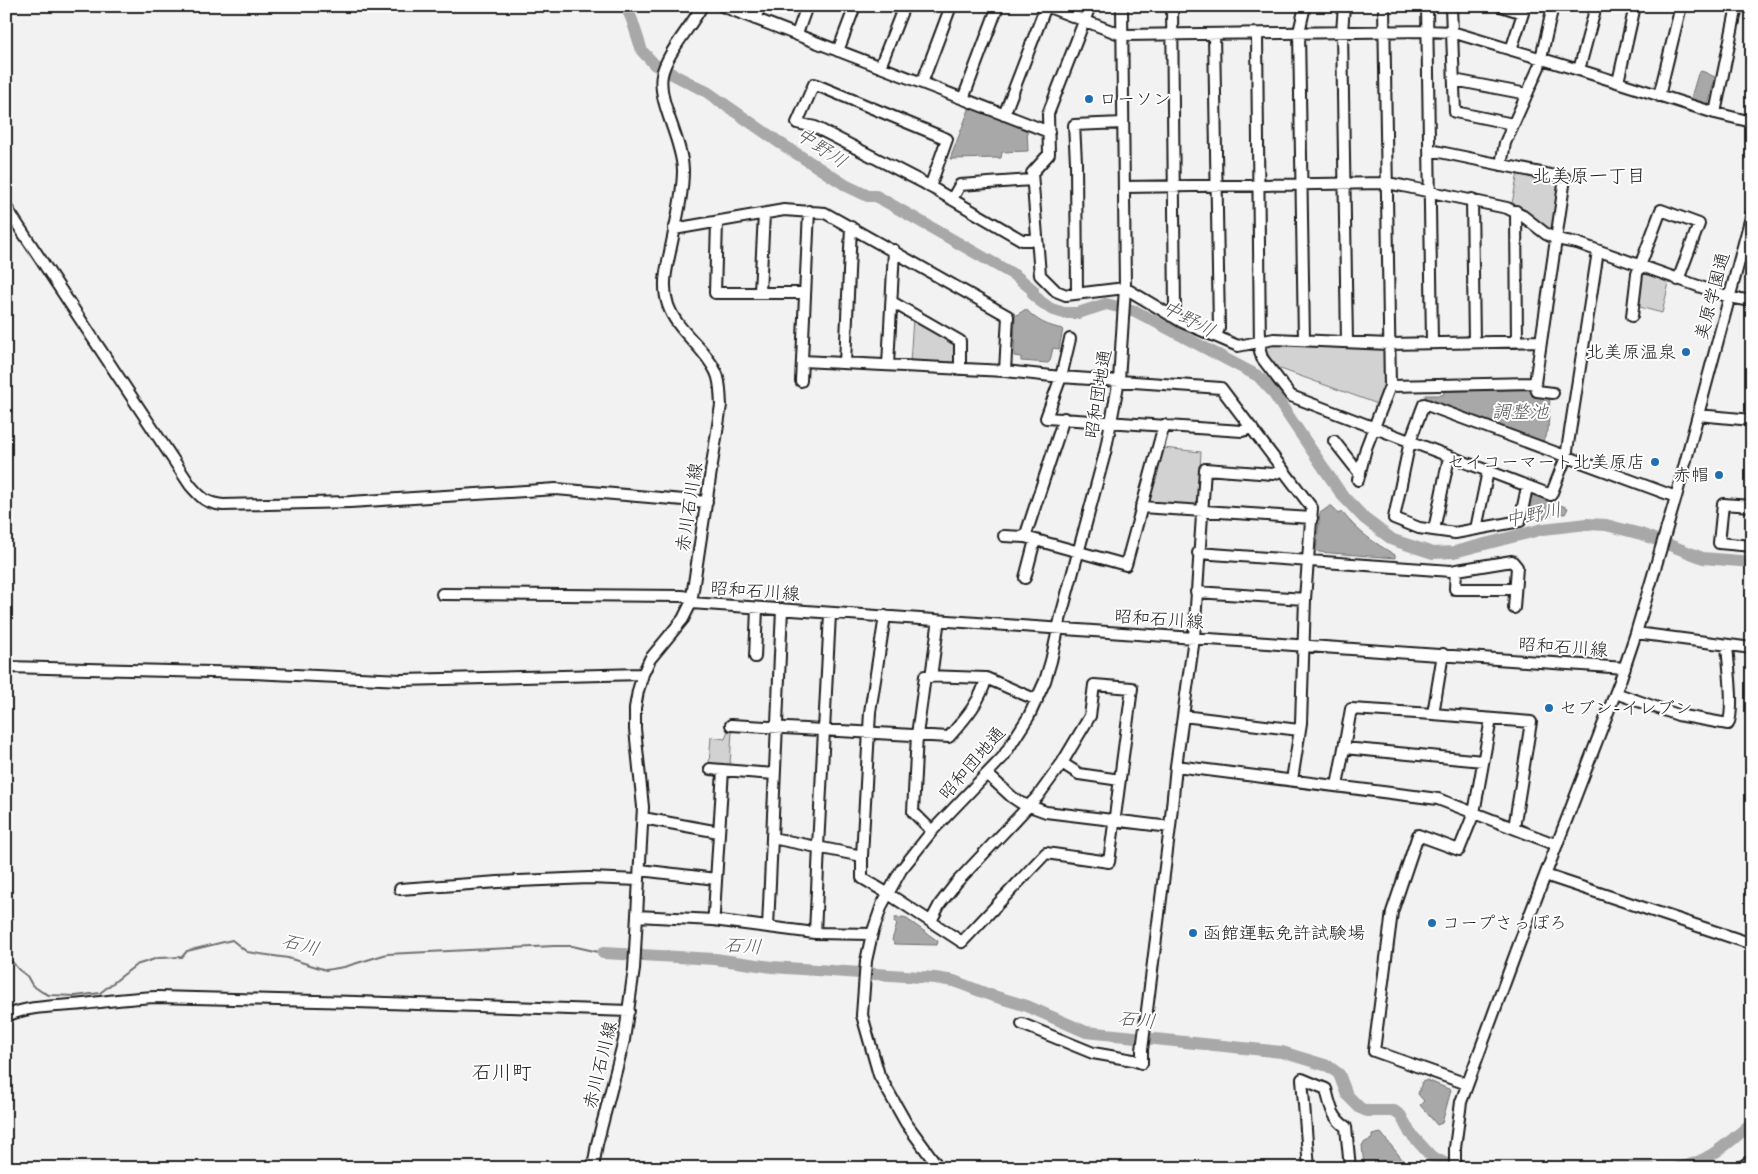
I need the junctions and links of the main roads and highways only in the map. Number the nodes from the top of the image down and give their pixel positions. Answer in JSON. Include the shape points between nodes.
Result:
{"nodes":[{"id":1,"x":1752,"y":1162,"type":"edge"},
{"id":2,"x":1744,"y":1168,"type":"edge"}],
"edges":[{"from":1,"to":2,"type":"highway"}]}
